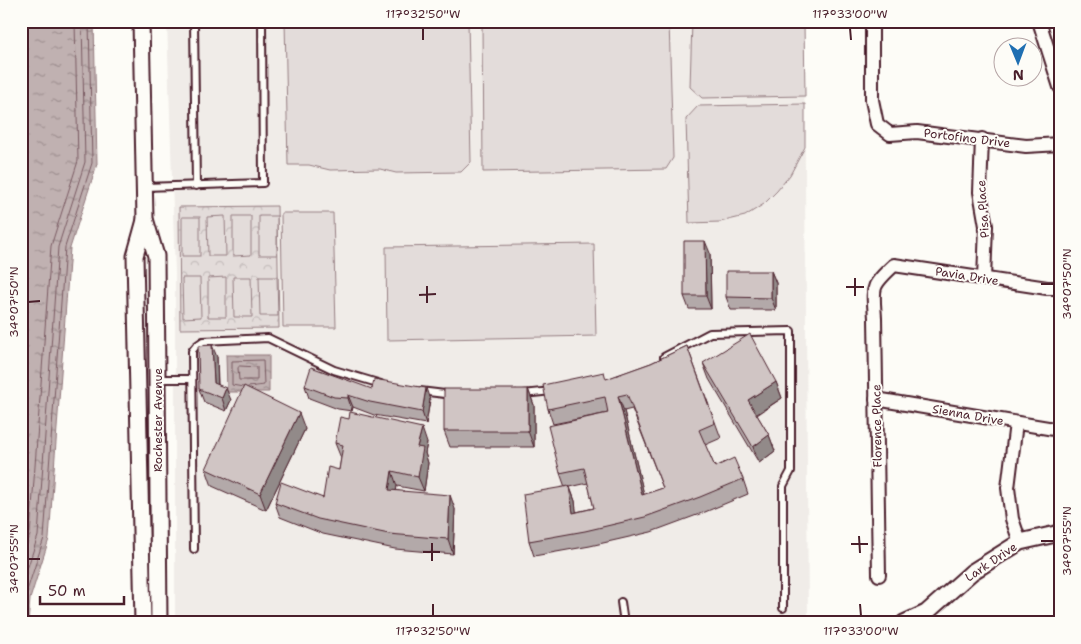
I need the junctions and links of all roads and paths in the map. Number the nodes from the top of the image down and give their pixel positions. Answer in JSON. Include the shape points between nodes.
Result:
{"nodes":[{"id":1,"x":141,"y":21,"type":"edge"},
{"id":2,"x":194,"y":21,"type":"edge"},
{"id":3,"x":262,"y":21,"type":"edge"},
{"id":4,"x":872,"y":21,"type":"edge"},
{"id":5,"x":1039,"y":21,"type":"edge"},
{"id":6,"x":1060,"y":87,"type":"edge"},
{"id":7,"x":982,"y":140,"type":"junction"},
{"id":8,"x":1060,"y":144,"type":"edge"},
{"id":9,"x":196,"y":186,"type":"junction"},
{"id":10,"x":145,"y":187,"type":"junction"},
{"id":11,"x":145,"y":219,"type":"junction"},
{"id":12,"x":879,"y":278,"type":"joint"},
{"id":13,"x":984,"y":279,"type":"junction"},
{"id":14,"x":1060,"y":288,"type":"edge"},
{"id":15,"x":658,"y":360,"type":"edge"},
{"id":16,"x":158,"y":379,"type":"junction"},
{"id":17,"x":192,"y":379,"type":"junction"},
{"id":18,"x":386,"y":385,"type":"edge"},
{"id":19,"x":415,"y":390,"type":"edge"},
{"id":20,"x":559,"y":390,"type":"edge"},
{"id":21,"x":459,"y":395,"type":"edge"},
{"id":22,"x":514,"y":395,"type":"edge"},
{"id":23,"x":876,"y":399,"type":"junction"},
{"id":24,"x":1016,"y":423,"type":"junction"},
{"id":25,"x":1060,"y":430,"type":"edge"},
{"id":26,"x":1060,"y":533,"type":"edge"},
{"id":27,"x":1020,"y":542,"type":"junction"},
{"id":28,"x":194,"y":549,"type":"dead end"},
{"id":29,"x":879,"y":575,"type":"dead end"},
{"id":30,"x":621,"y":602,"type":"dead end"},
{"id":31,"x":783,"y":608,"type":"dead end"},
{"id":32,"x":929,"y":618,"type":"edge"},
{"id":33,"x":143,"y":623,"type":"edge"},
{"id":34,"x":159,"y":623,"type":"edge"},
{"id":35,"x":624,"y":623,"type":"edge"},
{"id":36,"x":904,"y":623,"type":"edge"}],
"edges":[{"from":1,"to":10,"type":"street","name":"Rochester Avenue"},
{"from":2,"to":9,"type":"lane"},
{"from":3,"to":9,"type":"lane","via":[[263,183]]},
{"from":4,"to":7,"type":"street","name":"Portofino Drive","via":[[872,100],[878,124],[890,134],[917,132]]},
{"from":5,"to":6,"type":"street"},
{"from":7,"to":8,"type":"street","name":"Portofino Drive","via":[[1026,146]]},
{"from":7,"to":13,"type":"street","name":"Pisa Place","via":[[980,192],[986,226]]},
{"from":9,"to":10,"type":"lane"},
{"from":10,"to":11,"type":"street","name":"Rochester Avenue"},
{"from":11,"to":16,"type":"street","name":"Rochester Avenue","via":[[156,256]]},
{"from":11,"to":33,"type":"street","name":"Rochester Avenue","via":[[135,256]]},
{"from":12,"to":13,"type":"street","name":"Pavia Drive","via":[[894,264]]},
{"from":12,"to":23,"type":"street","name":"Florence Place","via":[[873,290]]},
{"from":13,"to":14,"type":"street","name":"Pavia Drive"},
{"from":15,"to":31,"type":"lane","via":[[710,333],[790,331],[791,471],[783,486]]},
{"from":16,"to":17,"type":"lane"},
{"from":16,"to":34,"type":"street","name":"Rochester Avenue"},
{"from":17,"to":18,"type":"lane","via":[[192,351],[203,341],[268,338],[334,370]]},
{"from":17,"to":28,"type":"lane"},
{"from":19,"to":21,"type":"lane"},
{"from":20,"to":22,"type":"lane"},
{"from":23,"to":24,"type":"street","name":"Sienna Drive"},
{"from":23,"to":29,"type":"street","name":"Florence Place"},
{"from":24,"to":25,"type":"street","name":"Sienna Drive"},
{"from":24,"to":27,"type":"street","via":[[1008,488],[1012,519]]},
{"from":26,"to":27,"type":"street","name":"Lark Drive"},
{"from":27,"to":32,"type":"street","name":"Lark Drive","via":[[972,572]]},
{"from":30,"to":35,"type":"lane"},
{"from":32,"to":36,"type":"street","name":"Lark Drive"}]}
